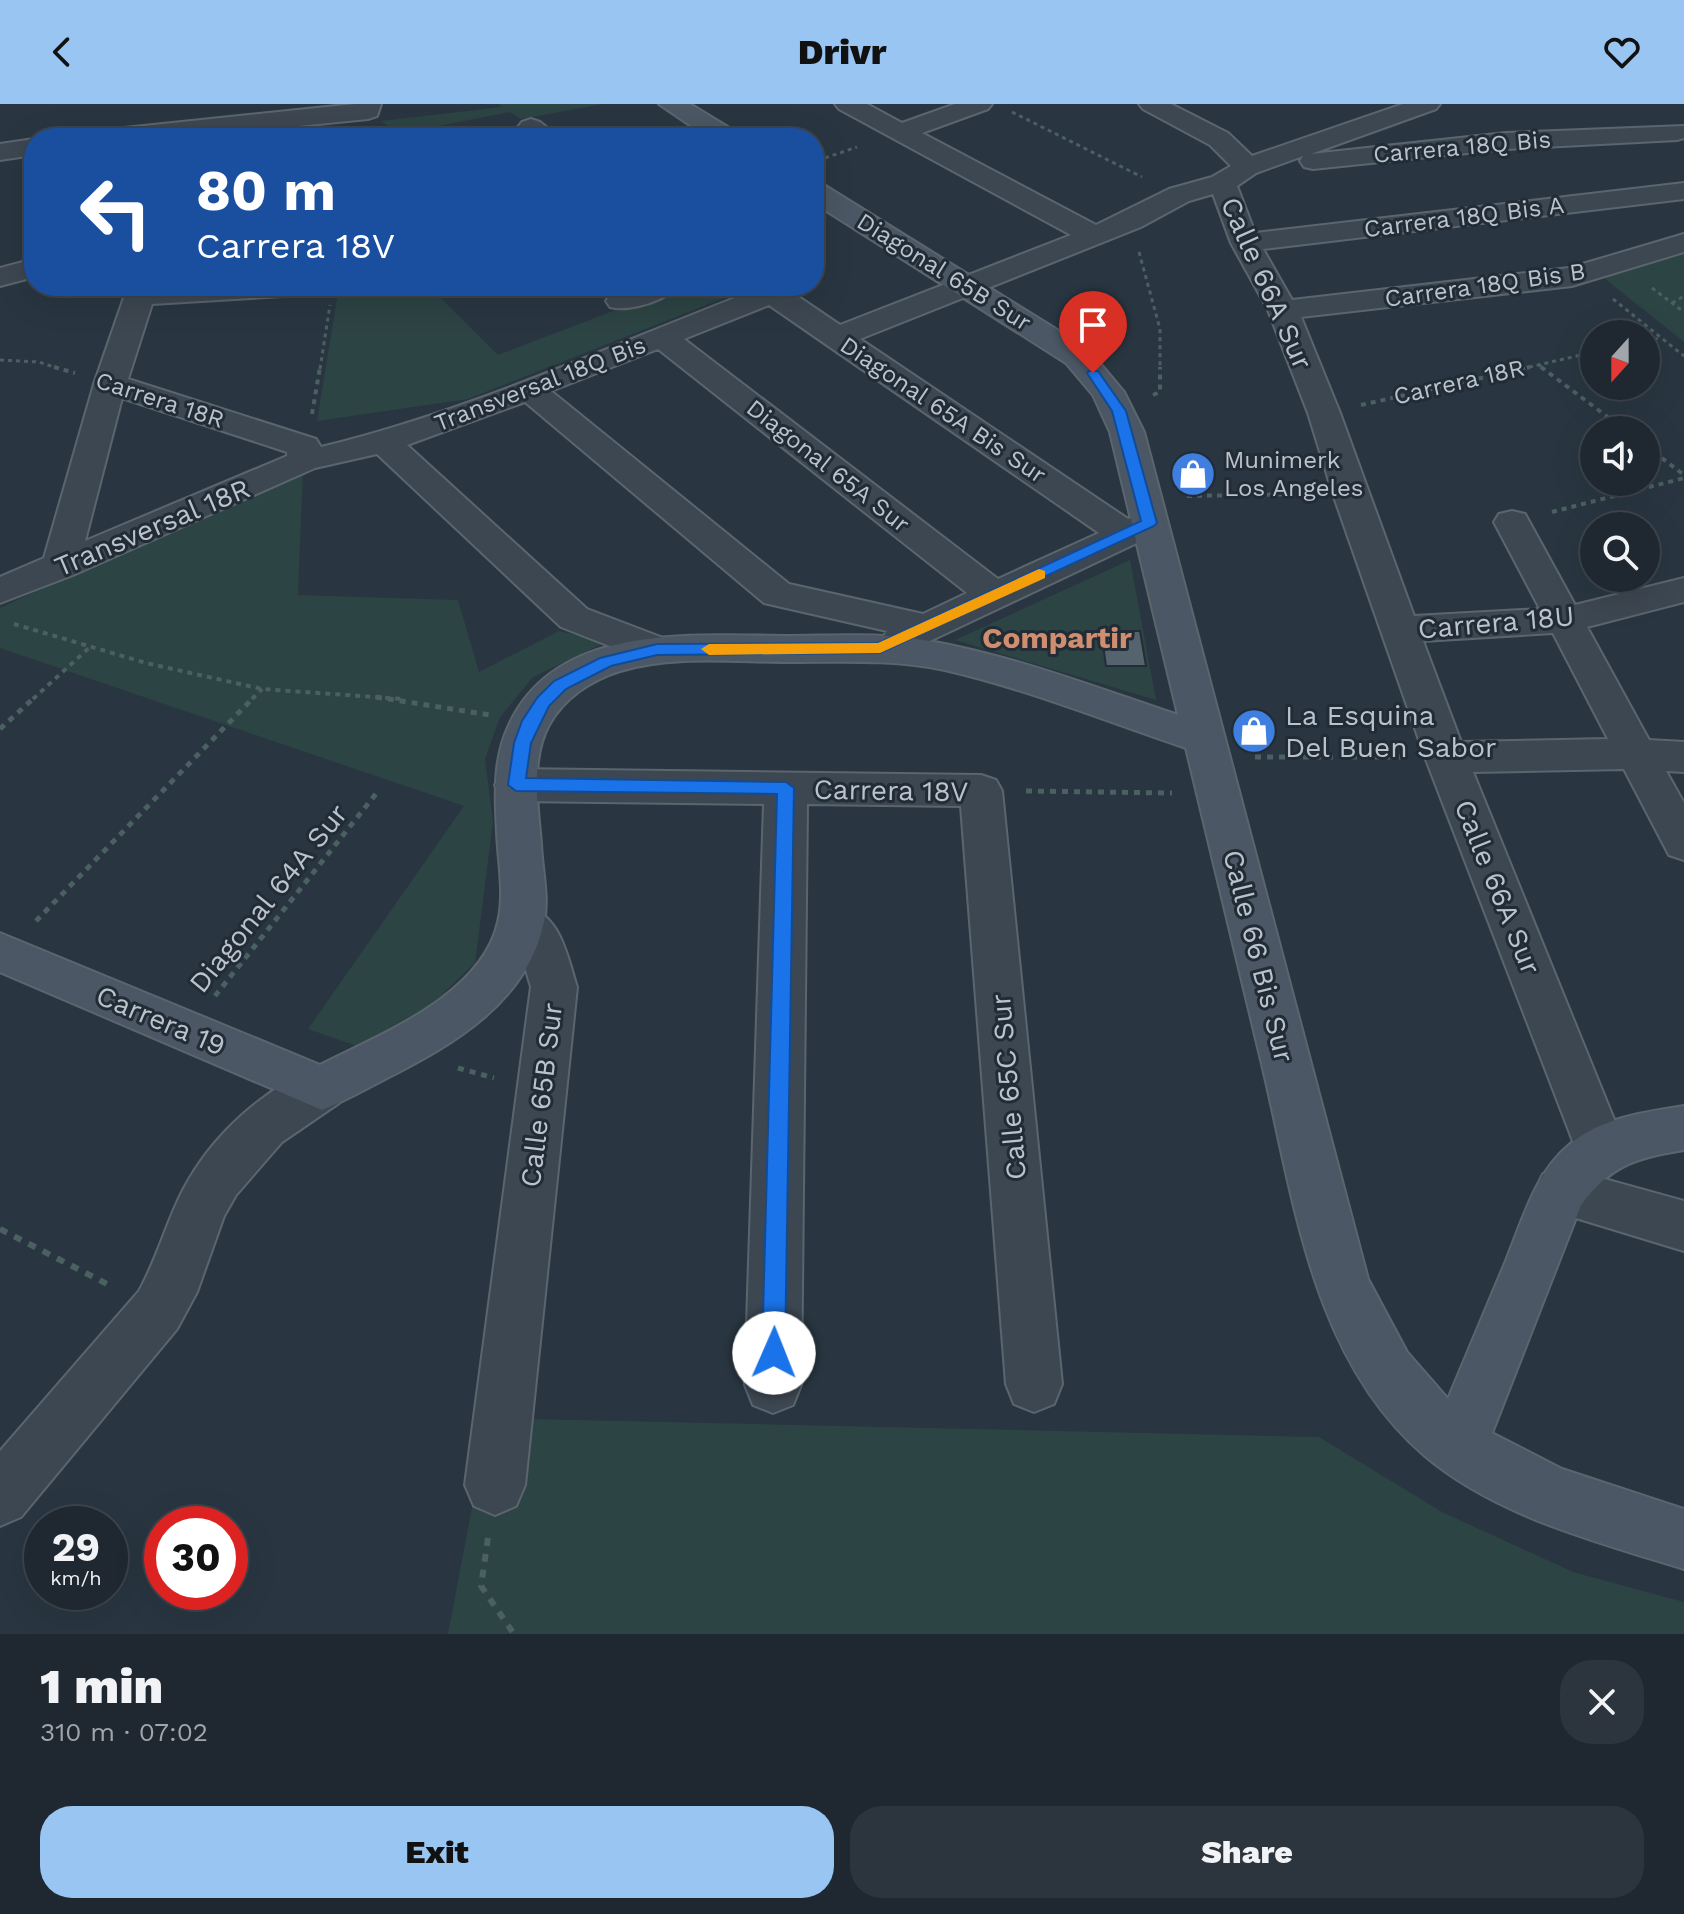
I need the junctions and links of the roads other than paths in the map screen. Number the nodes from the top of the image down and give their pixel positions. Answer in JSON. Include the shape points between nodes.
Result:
{"nodes":[{"id":1,"x":672,"y":104,"type":"edge"},
{"id":2,"x":848,"y":104,"type":"edge"},
{"id":3,"x":979,"y":104,"type":"edge"},
{"id":4,"x":1152,"y":104,"type":"edge"},
{"id":5,"x":1427,"y":104,"type":"edge"},
{"id":6,"x":1643,"y":104,"type":"edge"},
{"id":7,"x":368,"y":107,"type":"edge"},
{"id":8,"x":211,"y":123,"type":"edge"},
{"id":9,"x":131,"y":128,"type":"edge"},
{"id":10,"x":711,"y":128,"type":"edge"},
{"id":11,"x":900,"y":132,"type":"junction"},
{"id":12,"x":1681,"y":134,"type":"edge"},
{"id":13,"x":24,"y":148,"type":"edge"},
{"id":14,"x":0,"y":152,"type":"edge"},
{"id":15,"x":1234,"y":175,"type":"junction"},
{"id":16,"x":1684,"y":191,"type":"edge"},
{"id":17,"x":824,"y":197,"type":"edge"},
{"id":18,"x":1091,"y":234,"type":"junction"},
{"id":19,"x":1245,"y":243,"type":"junction"},
{"id":20,"x":1684,"y":243,"type":"edge"},
{"id":21,"x":24,"y":271,"type":"edge"},
{"id":22,"x":0,"y":277,"type":"edge"},
{"id":23,"x":965,"y":284,"type":"junction"},
{"id":24,"x":140,"y":296,"type":"edge"},
{"id":25,"x":635,"y":296,"type":"edge"},
{"id":26,"x":752,"y":296,"type":"edge"},
{"id":27,"x":777,"y":296,"type":"edge"},
{"id":28,"x":621,"y":301,"type":"dead end"},
{"id":29,"x":1283,"y":310,"type":"junction"},
{"id":30,"x":662,"y":337,"type":"junction"},
{"id":31,"x":838,"y":337,"type":"junction"},
{"id":32,"x":110,"y":384,"type":"junction"},
{"id":33,"x":530,"y":390,"type":"junction"},
{"id":34,"x":1123,"y":422,"type":"joint"},
{"id":35,"x":384,"y":442,"type":"junction"},
{"id":36,"x":304,"y":454,"type":"junction"},
{"id":37,"x":1139,"y":518,"type":"junction"},
{"id":38,"x":1512,"y":522,"type":"road end"},
{"id":39,"x":60,"y":567,"type":"junction"},
{"id":40,"x":1684,"y":590,"type":"edge"},
{"id":41,"x":0,"y":591,"type":"edge"},
{"id":42,"x":994,"y":595,"type":"junction"},
{"id":43,"x":1564,"y":620,"type":"junction"},
{"id":44,"x":926,"y":627,"type":"junction"},
{"id":45,"x":1400,"y":630,"type":"junction"},
{"id":46,"x":880,"y":648,"type":"junction"},
{"id":47,"x":657,"y":650,"type":"junction"},
{"id":48,"x":1684,"y":740,"type":"edge"},
{"id":49,"x":1636,"y":754,"type":"junction"},
{"id":50,"x":1446,"y":757,"type":"junction"},
{"id":51,"x":1684,"y":757,"type":"edge"},
{"id":52,"x":1210,"y":763,"type":"junction"},
{"id":53,"x":516,"y":785,"type":"junction"},
{"id":54,"x":786,"y":788,"type":"junction"},
{"id":55,"x":981,"y":791,"type":"joint"},
{"id":56,"x":1684,"y":843,"type":"edge"},
{"id":57,"x":522,"y":921,"type":"junction"},
{"id":58,"x":2,"y":952,"type":"edge"},
{"id":59,"x":322,"y":1088,"type":"junction"},
{"id":60,"x":1684,"y":1128,"type":"edge"},
{"id":61,"x":1601,"y":1149,"type":"junction"},
{"id":62,"x":1561,"y":1191,"type":"junction"},
{"id":63,"x":1684,"y":1226,"type":"edge"},
{"id":64,"x":1034,"y":1384,"type":"dead end"},
{"id":65,"x":773,"y":1385,"type":"dead end"},
{"id":66,"x":1458,"y":1445,"type":"junction"},
{"id":67,"x":495,"y":1485,"type":"road end"},
{"id":68,"x":0,"y":1496,"type":"edge"},
{"id":69,"x":1684,"y":1539,"type":"edge"}],
"edges":[{"from":1,"to":10,"type":"street"},
{"from":2,"to":11,"type":"street"},
{"from":3,"to":11,"type":"street"},
{"from":4,"to":15,"type":"street","via":[[1219,139]]},
{"from":5,"to":15,"type":"street"},
{"from":6,"to":12,"type":"street"},
{"from":7,"to":8,"type":"street"},
{"from":8,"to":9,"type":"street"},
{"from":11,"to":18,"type":"street"},
{"from":12,"to":15,"type":"street","name":"Carrera 18Q Bis","via":[[1506,141]]},
{"from":13,"to":14,"type":"street"},
{"from":15,"to":18,"type":"street"},
{"from":15,"to":19,"type":"street","name":"Calle 66A Sur"},
{"from":16,"to":19,"type":"street","name":"Carrera 18Q Bis A"},
{"from":17,"to":23,"type":"street","name":"Diagonal 65B Sur"},
{"from":18,"to":23,"type":"street"},
{"from":19,"to":29,"type":"street","name":"Calle 66A Sur"},
{"from":20,"to":29,"type":"street","name":"Carrera 18Q Bis B","via":[[1572,277]]},
{"from":21,"to":22,"type":"street"},
{"from":23,"to":31,"type":"street"},
{"from":23,"to":34,"type":"street","name":"Diagonal 65B Sur","via":[[1077,356],[1108,392]]},
{"from":24,"to":32,"type":"street"},
{"from":25,"to":28,"type":"street"},
{"from":26,"to":30,"type":"street","name":"Transversal 18Q Bis"},
{"from":27,"to":31,"type":"street","name":"Diagonal 65A Bis Sur"},
{"from":29,"to":45,"type":"street","name":"Calle 66A Sur"},
{"from":30,"to":33,"type":"street","name":"Transversal 18Q Bis"},
{"from":30,"to":42,"type":"street","name":"Diagonal 65A Sur"},
{"from":31,"to":37,"type":"street","name":"Diagonal 65A Bis Sur"},
{"from":32,"to":36,"type":"street","name":"Carrera 18R"},
{"from":32,"to":39,"type":"street"},
{"from":33,"to":35,"type":"street","name":"Transversal 18Q Bis"},
{"from":33,"to":44,"type":"street","via":[[777,594]]},
{"from":34,"to":37,"type":"street","name":"Calle 66 Bis Sur"},
{"from":35,"to":36,"type":"street","name":"Transversal 18Q Bis"},
{"from":35,"to":47,"type":"street","via":[[574,618]]},
{"from":36,"to":39,"type":"street","name":"Transversal 18R"},
{"from":37,"to":42,"type":"street"},
{"from":37,"to":52,"type":"street","name":"Calle 66 Bis Sur"},
{"from":38,"to":43,"type":"street"},
{"from":39,"to":41,"type":"street","name":"Transversal 18R"},
{"from":40,"to":43,"type":"street","name":"Carrera 18U"},
{"from":42,"to":44,"type":"street"},
{"from":43,"to":45,"type":"street","name":"Carrera 18U"},
{"from":43,"to":49,"type":"street"},
{"from":44,"to":46,"type":"street"},
{"from":45,"to":50,"type":"street","name":"Calle 66A Sur"},
{"from":46,"to":47,"type":"street"},
{"from":46,"to":52,"type":"street","via":[[982,666]]},
{"from":47,"to":53,"type":"street","via":[[606,662],[560,685],[530,721]]},
{"from":48,"to":49,"type":"street"},
{"from":49,"to":50,"type":"street"},
{"from":49,"to":51,"type":"street"},
{"from":49,"to":56,"type":"street"},
{"from":50,"to":61,"type":"street","name":"Calle 66A Sur"},
{"from":52,"to":66,"type":"street","name":"Calle 66 Bis Sur","via":[[1341,1279],[1387,1372],[1419,1413]]},
{"from":53,"to":54,"type":"street","name":"Carrera 18V"},
{"from":53,"to":57,"type":"street"},
{"from":54,"to":55,"type":"street","name":"Carrera 18V"},
{"from":54,"to":65,"type":"street"},
{"from":55,"to":64,"type":"street","name":"Calle 65C Sur"},
{"from":57,"to":59,"type":"street","via":[[511,953],[478,995],[441,1024]]},
{"from":57,"to":67,"type":"street","name":"Calle 65B Sur","via":[[539,938],[554,987]]},
{"from":58,"to":59,"type":"street","name":"Carrera 19"},
{"from":59,"to":68,"type":"street","via":[[264,1126],[218,1178],[158,1310]]},
{"from":60,"to":61,"type":"street","via":[[1629,1136]]},
{"from":61,"to":62,"type":"street","via":[[1576,1169]]},
{"from":62,"to":63,"type":"street"},
{"from":62,"to":66,"type":"street"},
{"from":66,"to":69,"type":"street","name":"Calle 66 Bis Sur","via":[[1552,1497]]}]}
